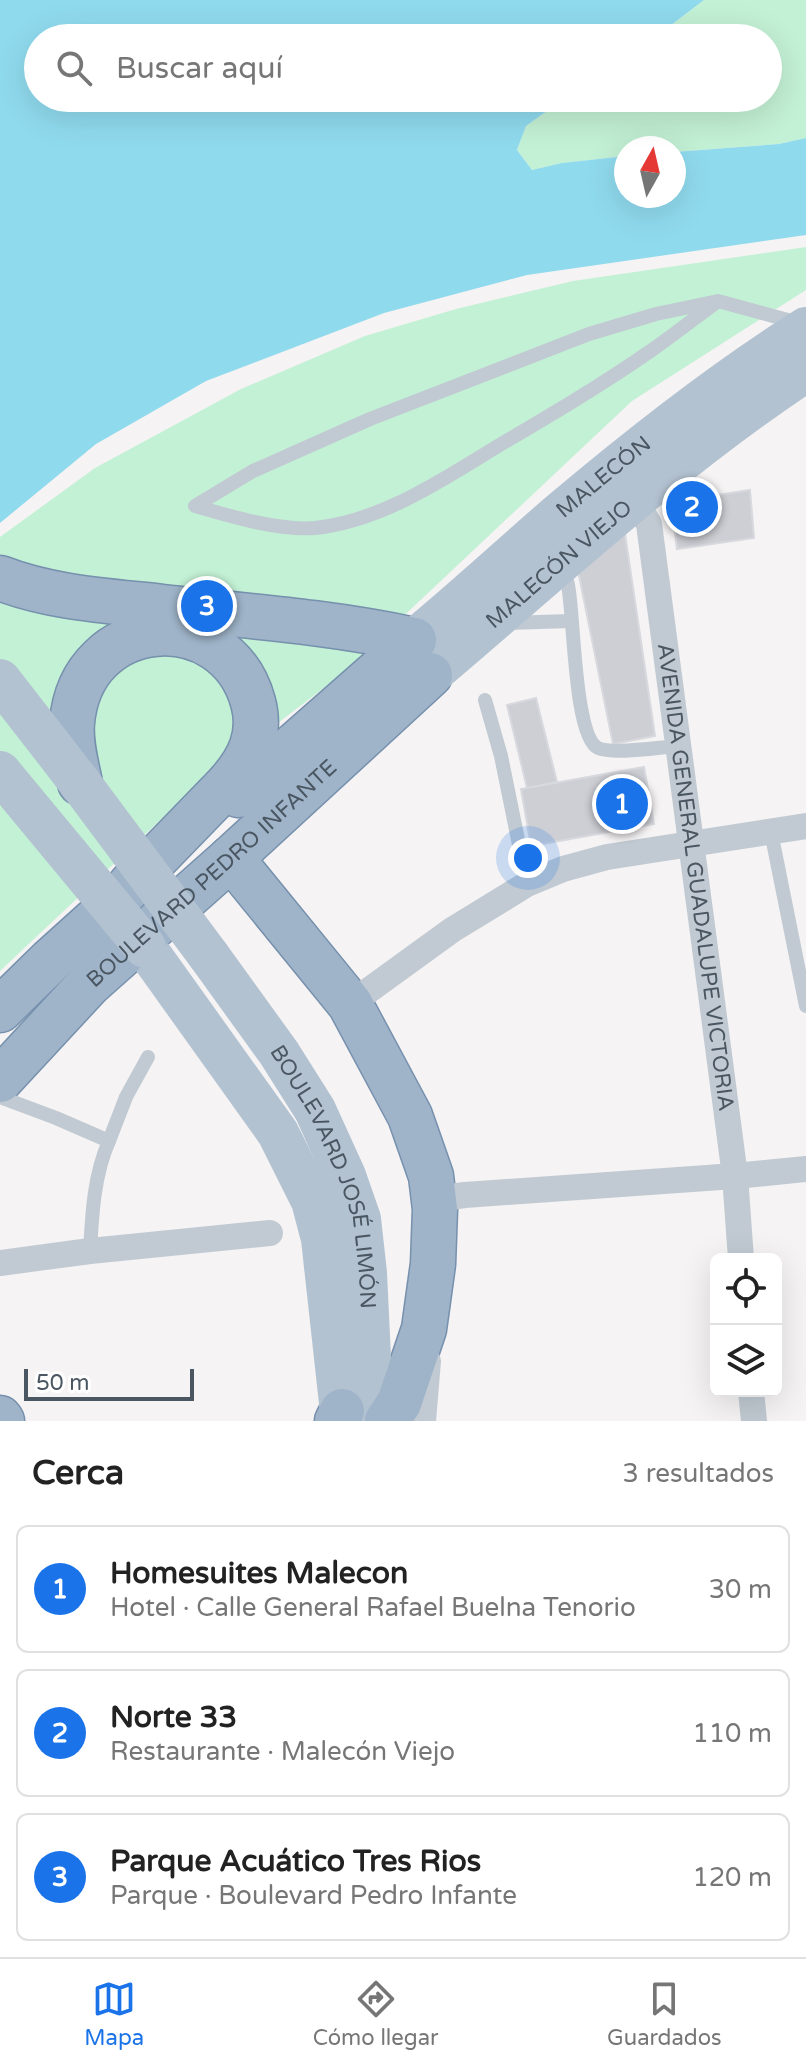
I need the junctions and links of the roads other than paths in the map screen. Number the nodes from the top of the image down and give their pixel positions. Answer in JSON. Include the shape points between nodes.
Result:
{"nodes":[{"id":1,"x":718,"y":301,"type":"junction"},
{"id":2,"x":806,"y":327,"type":"edge"},
{"id":3,"x":806,"y":371,"type":"edge"},
{"id":4,"x":635,"y":500,"type":"junction"},
{"id":5,"x":561,"y":563,"type":"junction"},
{"id":6,"x":0,"y":578,"type":"edge"},
{"id":7,"x":571,"y":621,"type":"junction"},
{"id":8,"x":485,"y":628,"type":"junction"},
{"id":9,"x":413,"y":650,"type":"junction"},
{"id":10,"x":0,"y":680,"type":"edge"},
{"id":11,"x":485,"y":700,"type":"dead end"},
{"id":12,"x":679,"y":746,"type":"junction"},
{"id":13,"x":0,"y":772,"type":"edge"},
{"id":14,"x":80,"y":783,"type":"junction"},
{"id":15,"x":806,"y":826,"type":"edge"},
{"id":16,"x":771,"y":832,"type":"junction"},
{"id":17,"x":692,"y":844,"type":"junction"},
{"id":18,"x":231,"y":858,"type":"junction"},
{"id":19,"x":527,"y":884,"type":"junction"},
{"id":20,"x":110,"y":909,"type":"junction"},
{"id":21,"x":801,"y":963,"type":"edge"},
{"id":22,"x":350,"y":1004,"type":"junction"},
{"id":23,"x":806,"y":1006,"type":"edge"},
{"id":24,"x":0,"y":1010,"type":"edge"},
{"id":25,"x":0,"y":1042,"type":"edge"},
{"id":26,"x":148,"y":1057,"type":"dead end"},
{"id":27,"x":0,"y":1080,"type":"edge"},
{"id":28,"x":0,"y":1097,"type":"edge"},
{"id":29,"x":109,"y":1141,"type":"junction"},
{"id":30,"x":806,"y":1169,"type":"edge"},
{"id":31,"x":735,"y":1176,"type":"junction"},
{"id":32,"x":435,"y":1204,"type":"junction"},
{"id":33,"x":270,"y":1233,"type":"dead end"},
{"id":34,"x":90,"y":1251,"type":"junction"},
{"id":35,"x":741,"y":1253,"type":"edge"},
{"id":36,"x":0,"y":1263,"type":"edge"},
{"id":37,"x":752,"y":1397,"type":"edge"},
{"id":38,"x":348,"y":1418,"type":"edge"},
{"id":39,"x":387,"y":1421,"type":"edge"},
{"id":40,"x":423,"y":1421,"type":"edge"},
{"id":41,"x":754,"y":1421,"type":"edge"}],
"edges":[{"from":1,"to":1,"type":"lane","via":[[589,334],[487,372],[253,471],[195,506],[294,528],[339,524],[374,513],[441,481],[577,399]]},
{"from":1,"to":2,"type":"lane"},
{"from":2,"to":9,"type":"main road","name":"MALECÓN","via":[[682,414],[562,512]]},
{"from":3,"to":4,"type":"main road","name":"MALECÓN VIEJO"},
{"from":4,"to":5,"type":"main road","name":"MALECÓN VIEJO"},
{"from":4,"to":12,"type":"street","name":"AVENIDA GENERAL GUADALUPE VICTORIA","via":[[649,524]]},
{"from":5,"to":7,"type":"lane"},
{"from":5,"to":8,"type":"main road","name":"MALECÓN VIEJO"},
{"from":6,"to":9,"type":"highway","via":[[93,600],[292,620]]},
{"from":7,"to":8,"type":"lane"},
{"from":7,"to":12,"type":"lane","via":[[583,717],[595,747]]},
{"from":8,"to":9,"type":"main road","name":"MALECÓN VIEJO"},
{"from":9,"to":18,"type":"highway","name":"BOULEVARD PEDRO INFANTE"},
{"from":9,"to":20,"type":"highway","name":"BOULEVARD PEDRO INFANTE"},
{"from":10,"to":14,"type":"main road","name":"BOULEVARD JOSÉ LIMÓN","bridge":true},
{"from":11,"to":19,"type":"lane"},
{"from":12,"to":17,"type":"street","name":"AVENIDA GENERAL GUADALUPE VICTORIA"},
{"from":13,"to":38,"type":"main road","name":"BOULEVARD JOSÉ LIMÓN","bridge":true,"via":[[145,947],[278,1133],[312,1201],[322,1239]]},
{"from":14,"to":20,"type":"highway","via":[[72,743],[80,687],[111,648],[127,639],[170,633],[220,652],[243,677],[256,712],[249,757]]},
{"from":14,"to":38,"type":"main road","name":"BOULEVARD JOSÉ LIMÓN","bridge":true,"via":[[279,1053],[315,1110],[345,1176],[360,1219],[366,1273]]},
{"from":15,"to":16,"type":"street"},
{"from":16,"to":17,"type":"street"},
{"from":16,"to":21,"type":"lane"},
{"from":17,"to":19,"type":"street","via":[[607,857]]},
{"from":17,"to":31,"type":"street","name":"AVENIDA GENERAL GUADALUPE VICTORIA"},
{"from":18,"to":22,"type":"highway"},
{"from":18,"to":27,"type":"highway","name":"BOULEVARD PEDRO INFANTE","via":[[89,984]]},
{"from":19,"to":22,"type":"street","via":[[452,930]]},
{"from":20,"to":24,"type":"highway","name":"BOULEVARD PEDRO INFANTE"},
{"from":20,"to":25,"type":"highway","via":[[83,954]]},
{"from":21,"to":23,"type":"lane"},
{"from":22,"to":32,"type":"highway","via":[[410,1116]]},
{"from":26,"to":29,"type":"lane"},
{"from":28,"to":29,"type":"lane"},
{"from":29,"to":34,"type":"lane","via":[[97,1185]]},
{"from":30,"to":31,"type":"street"},
{"from":31,"to":32,"type":"street","via":[[481,1194]]},
{"from":31,"to":35,"type":"street","name":"AVENIDA GENERAL GUADALUPE VICTORIA"},
{"from":32,"to":39,"type":"highway","via":[[424,1329],[399,1403]]},
{"from":32,"to":40,"type":"street","via":[[448,1263],[426,1373]]},
{"from":33,"to":34,"type":"street"},
{"from":34,"to":36,"type":"street"},
{"from":37,"to":41,"type":"street"}]}
